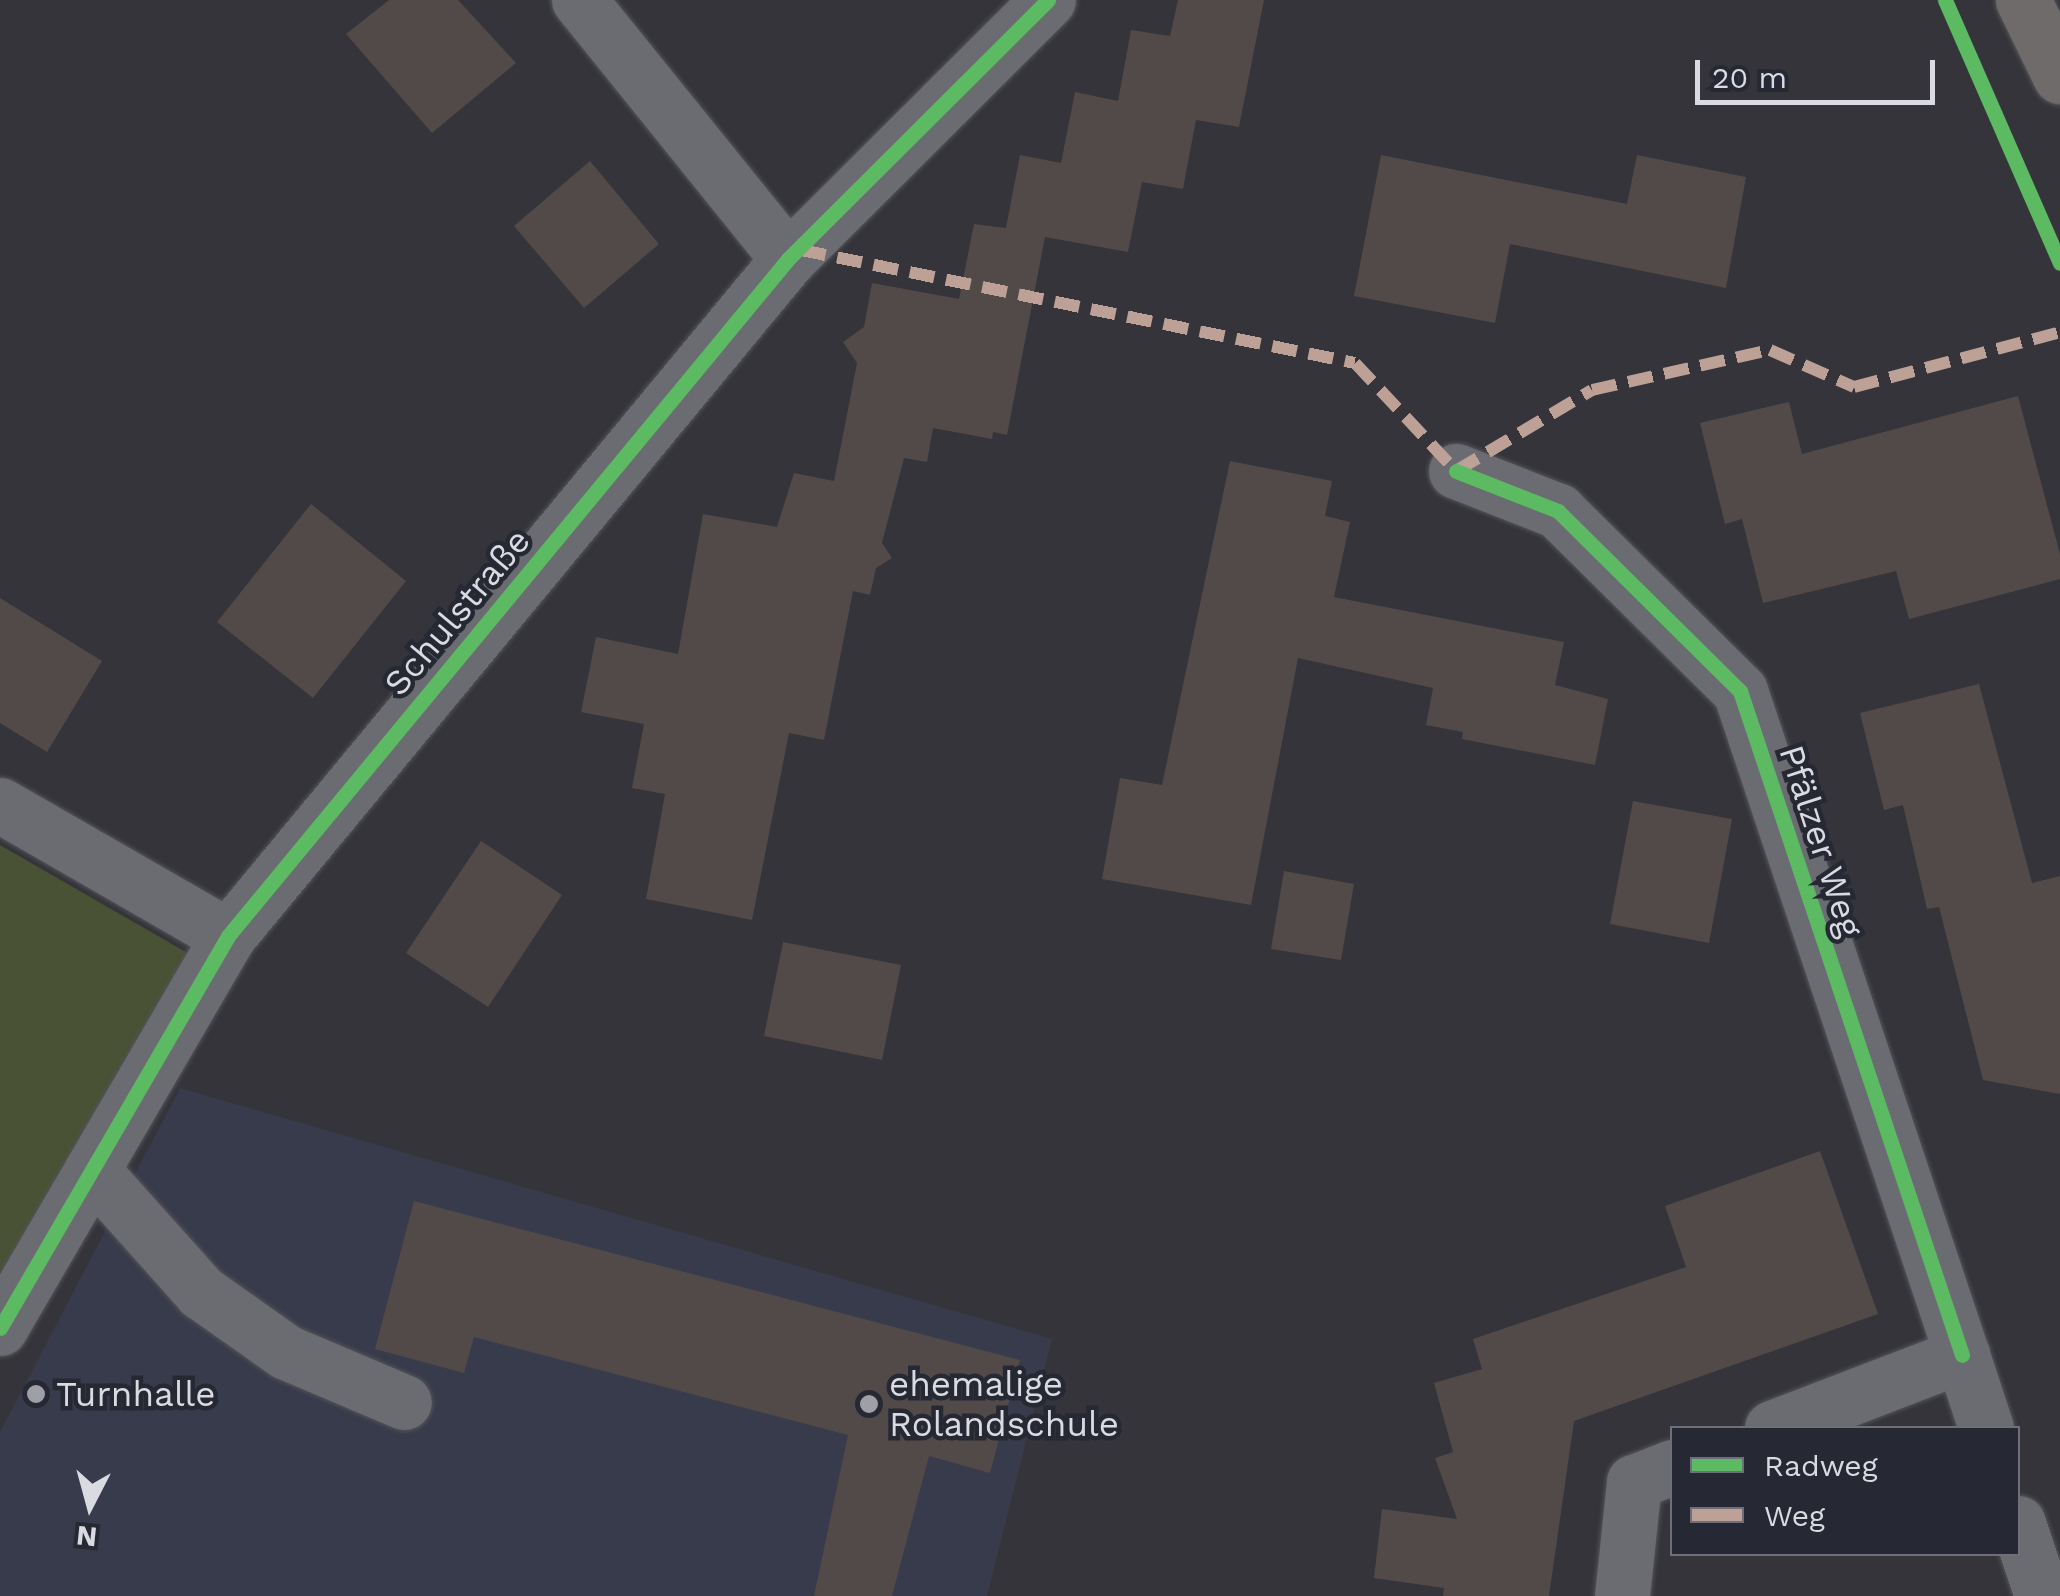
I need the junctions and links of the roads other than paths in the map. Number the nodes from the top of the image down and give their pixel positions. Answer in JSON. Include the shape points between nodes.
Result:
{"nodes":[{"id":1,"x":579,"y":0,"type":"edge"},
{"id":2,"x":1048,"y":0,"type":"edge"},
{"id":3,"x":2023,"y":0,"type":"edge"},
{"id":4,"x":2060,"y":76,"type":"edge"},
{"id":5,"x":788,"y":259,"type":"junction"},
{"id":6,"x":1456,"y":471,"type":"dead end"},
{"id":7,"x":0,"y":805,"type":"edge"},
{"id":8,"x":228,"y":936,"type":"junction"},
{"id":9,"x":92,"y":1170,"type":"junction"},
{"id":10,"x":0,"y":1328,"type":"edge"},
{"id":11,"x":1962,"y":1355,"type":"junction"},
{"id":12,"x":404,"y":1402,"type":"dead end"},
{"id":13,"x":1777,"y":1426,"type":"edge"},
{"id":14,"x":1985,"y":1426,"type":"edge"},
{"id":15,"x":1670,"y":1468,"type":"edge"},
{"id":16,"x":2020,"y":1529,"type":"edge"},
{"id":17,"x":1622,"y":1596,"type":"edge"},
{"id":18,"x":2042,"y":1596,"type":"edge"}],
"edges":[{"from":1,"to":5,"type":"street"},
{"from":2,"to":5,"type":"street","name":"Schulstraße"},
{"from":3,"to":4,"type":"main road"},
{"from":5,"to":8,"type":"street","name":"Schulstraße"},
{"from":6,"to":11,"type":"street","name":"Pfälzer Weg","via":[[1558,512],[1740,691]]},
{"from":7,"to":8,"type":"street"},
{"from":8,"to":9,"type":"street","name":"Schulstraße"},
{"from":9,"to":10,"type":"street","name":"Schulstraße"},
{"from":9,"to":12,"type":"street","via":[[201,1292],[286,1352]]},
{"from":11,"to":13,"type":"street"},
{"from":11,"to":14,"type":"street","name":"Pfälzer Weg"},
{"from":15,"to":17,"type":"street","via":[[1634,1482]]},
{"from":16,"to":18,"type":"street"}]}
